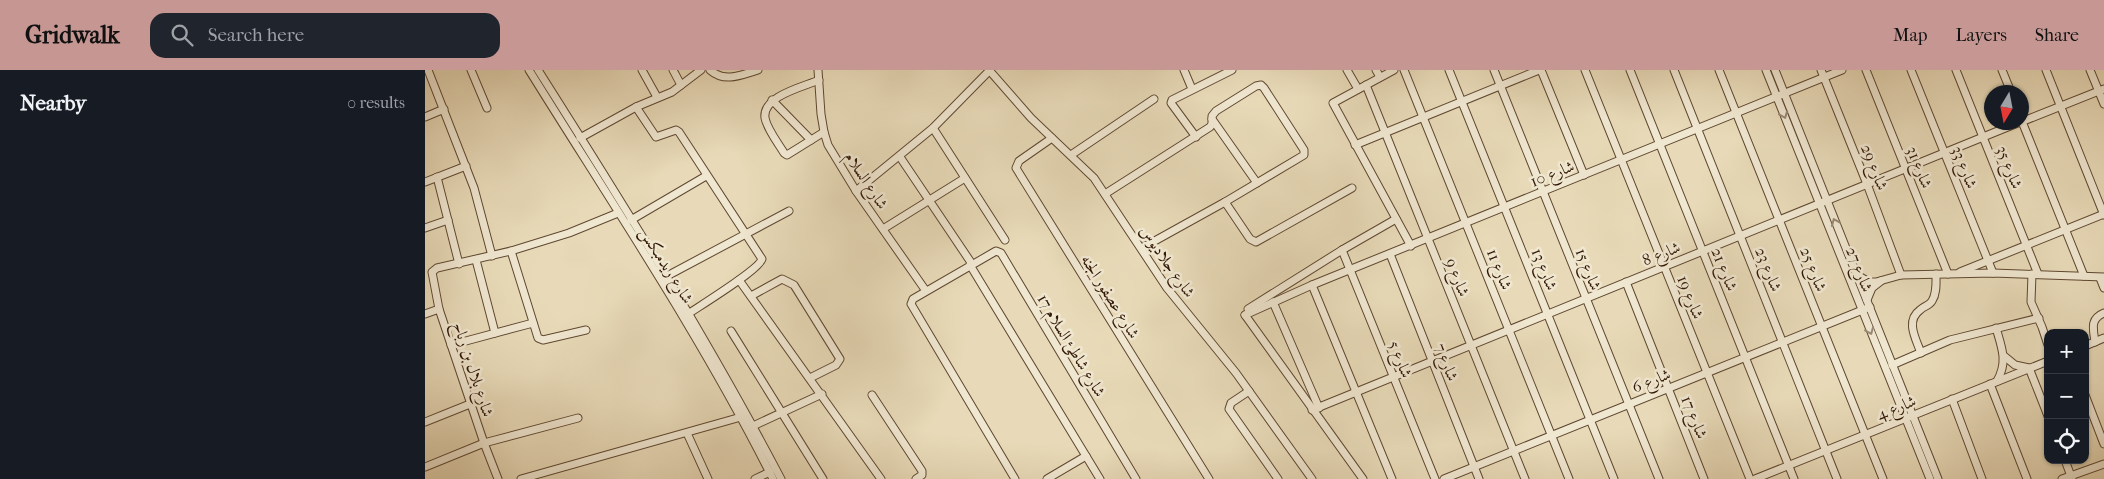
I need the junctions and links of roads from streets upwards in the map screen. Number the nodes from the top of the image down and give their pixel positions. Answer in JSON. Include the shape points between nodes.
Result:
{"nodes":[{"id":1,"x":471,"y":70,"type":"edge"},
{"id":2,"x":529,"y":70,"type":"edge"},
{"id":3,"x":537,"y":70,"type":"edge"},
{"id":4,"x":642,"y":70,"type":"edge"},
{"id":5,"x":673,"y":70,"type":"edge"},
{"id":6,"x":701,"y":70,"type":"edge"},
{"id":7,"x":710,"y":70,"type":"edge"},
{"id":8,"x":758,"y":70,"type":"edge"},
{"id":9,"x":818,"y":70,"type":"edge"},
{"id":10,"x":989,"y":70,"type":"edge"},
{"id":11,"x":1184,"y":70,"type":"edge"},
{"id":12,"x":1232,"y":70,"type":"edge"},
{"id":13,"x":1347,"y":70,"type":"edge"},
{"id":14,"x":1376,"y":70,"type":"edge"},
{"id":15,"x":1394,"y":70,"type":"edge"},
{"id":16,"x":1404,"y":70,"type":"edge"},
{"id":17,"x":1449,"y":70,"type":"edge"},
{"id":18,"x":1494,"y":70,"type":"edge"},
{"id":19,"x":1540,"y":70,"type":"edge"},
{"id":20,"x":1585,"y":70,"type":"edge"},
{"id":21,"x":1630,"y":70,"type":"edge"},
{"id":22,"x":1674,"y":70,"type":"edge"},
{"id":23,"x":1719,"y":70,"type":"edge"},
{"id":24,"x":1766,"y":70,"type":"edge"},
{"id":25,"x":1775,"y":70,"type":"edge"},
{"id":26,"x":1842,"y":70,"type":"edge"},
{"id":27,"x":1866,"y":70,"type":"edge"},
{"id":28,"x":1911,"y":70,"type":"edge"},
{"id":29,"x":1956,"y":70,"type":"edge"},
{"id":30,"x":2002,"y":70,"type":"edge"},
{"id":31,"x":2046,"y":70,"type":"edge"},
{"id":32,"x":2090,"y":70,"type":"edge"},
{"id":33,"x":427,"y":72,"type":"edge"},
{"id":34,"x":1219,"y":73,"type":"edge"},
{"id":35,"x":1823,"y":74,"type":"edge"},
{"id":36,"x":1380,"y":77,"type":"junction"},
{"id":37,"x":819,"y":80,"type":"junction"},
{"id":38,"x":681,"y":85,"type":"junction"},
{"id":39,"x":1366,"y":85,"type":"junction"},
{"id":40,"x":2008,"y":85,"type":"edge"},
{"id":41,"x":1501,"y":86,"type":"junction"},
{"id":42,"x":1192,"y":89,"type":"junction"},
{"id":43,"x":1358,"y":89,"type":"junction"},
{"id":44,"x":2101,"y":90,"type":"edge"},
{"id":45,"x":1785,"y":93,"type":"junction"},
{"id":46,"x":1777,"y":96,"type":"junction"},
{"id":47,"x":657,"y":97,"type":"junction"},
{"id":48,"x":1154,"y":99,"type":"dead end"},
{"id":49,"x":772,"y":100,"type":"junction"},
{"id":50,"x":1462,"y":101,"type":"junction"},
{"id":51,"x":2104,"y":104,"type":"edge"},
{"id":52,"x":637,"y":107,"type":"junction"},
{"id":53,"x":2061,"y":107,"type":"junction"},
{"id":54,"x":487,"y":108,"type":"dead end"},
{"id":55,"x":444,"y":109,"type":"junction"},
{"id":56,"x":1737,"y":113,"type":"junction"},
{"id":57,"x":561,"y":114,"type":"junction"},
{"id":58,"x":425,"y":117,"type":"edge"},
{"id":59,"x":1424,"y":117,"type":"junction"},
{"id":60,"x":2029,"y":118,"type":"edge"},
{"id":61,"x":1212,"y":119,"type":"junction"},
{"id":62,"x":933,"y":128,"type":"junction"},
{"id":63,"x":1698,"y":129,"type":"junction"},
{"id":64,"x":2000,"y":130,"type":"edge"},
{"id":65,"x":2025,"y":130,"type":"edge"},
{"id":66,"x":824,"y":132,"type":"junction"},
{"id":67,"x":1385,"y":133,"type":"junction"},
{"id":68,"x":1195,"y":137,"type":"junction"},
{"id":69,"x":1983,"y":137,"type":"junction"},
{"id":70,"x":580,"y":138,"type":"junction"},
{"id":71,"x":1053,"y":138,"type":"junction"},
{"id":72,"x":811,"y":140,"type":"junction"},
{"id":73,"x":1355,"y":145,"type":"junction"},
{"id":74,"x":1660,"y":145,"type":"junction"},
{"id":75,"x":1944,"y":153,"type":"junction"},
{"id":76,"x":1071,"y":155,"type":"junction"},
{"id":77,"x":900,"y":157,"type":"junction"},
{"id":78,"x":1621,"y":160,"type":"junction"},
{"id":79,"x":466,"y":166,"type":"junction"},
{"id":80,"x":1906,"y":168,"type":"junction"},
{"id":81,"x":1584,"y":175,"type":"junction"},
{"id":82,"x":707,"y":176,"type":"junction"},
{"id":83,"x":437,"y":177,"type":"junction"},
{"id":84,"x":965,"y":178,"type":"junction"},
{"id":85,"x":425,"y":182,"type":"edge"},
{"id":86,"x":1257,"y":183,"type":"junction"},
{"id":87,"x":1867,"y":184,"type":"junction"},
{"id":88,"x":1351,"y":188,"type":"dead end"},
{"id":89,"x":857,"y":191,"type":"junction"},
{"id":90,"x":1543,"y":192,"type":"junction"},
{"id":91,"x":1105,"y":194,"type":"junction"},
{"id":92,"x":1826,"y":200,"type":"junction"},
{"id":93,"x":930,"y":201,"type":"junction"},
{"id":94,"x":1225,"y":202,"type":"junction"},
{"id":95,"x":1819,"y":203,"type":"junction"},
{"id":96,"x":1505,"y":207,"type":"junction"},
{"id":97,"x":789,"y":211,"type":"dead end"},
{"id":98,"x":618,"y":213,"type":"junction"},
{"id":99,"x":2104,"y":215,"type":"edge"},
{"id":100,"x":1396,"y":219,"type":"junction"},
{"id":101,"x":1779,"y":219,"type":"junction"},
{"id":102,"x":448,"y":220,"type":"junction"},
{"id":103,"x":631,"y":220,"type":"junction"},
{"id":104,"x":1467,"y":223,"type":"junction"},
{"id":105,"x":425,"y":228,"type":"edge"},
{"id":106,"x":883,"y":229,"type":"junction"},
{"id":107,"x":2065,"y":230,"type":"junction"},
{"id":108,"x":745,"y":234,"type":"junction"},
{"id":109,"x":1741,"y":235,"type":"junction"},
{"id":110,"x":1428,"y":239,"type":"junction"},
{"id":111,"x":1005,"y":240,"type":"dead end"},
{"id":112,"x":1411,"y":246,"type":"junction"},
{"id":113,"x":2026,"y":246,"type":"junction"},
{"id":114,"x":1142,"y":248,"type":"junction"},
{"id":115,"x":1342,"y":250,"type":"junction"},
{"id":116,"x":1702,"y":250,"type":"junction"},
{"id":117,"x":511,"y":251,"type":"junction"},
{"id":118,"x":1390,"y":254,"type":"junction"},
{"id":119,"x":492,"y":256,"type":"junction"},
{"id":120,"x":476,"y":260,"type":"junction"},
{"id":121,"x":1987,"y":261,"type":"junction"},
{"id":122,"x":459,"y":264,"type":"junction"},
{"id":123,"x":971,"y":265,"type":"junction"},
{"id":124,"x":1664,"y":266,"type":"junction"},
{"id":125,"x":1350,"y":270,"type":"junction"},
{"id":126,"x":1993,"y":273,"type":"junction"},
{"id":127,"x":1857,"y":274,"type":"junction"},
{"id":128,"x":1936,"y":274,"type":"junction"},
{"id":129,"x":1952,"y":274,"type":"junction"},
{"id":130,"x":2035,"y":274,"type":"junction"},
{"id":131,"x":1901,"y":275,"type":"junction"},
{"id":132,"x":667,"y":276,"type":"junction"},
{"id":133,"x":2084,"y":276,"type":"junction"},
{"id":134,"x":2102,"y":277,"type":"edge"},
{"id":135,"x":739,"y":280,"type":"junction"},
{"id":136,"x":1883,"y":280,"type":"junction"},
{"id":137,"x":1625,"y":282,"type":"junction"},
{"id":138,"x":1312,"y":285,"type":"junction"},
{"id":139,"x":2104,"y":288,"type":"edge"},
{"id":140,"x":927,"y":291,"type":"junction"},
{"id":141,"x":751,"y":296,"type":"junction"},
{"id":142,"x":1586,"y":298,"type":"junction"},
{"id":143,"x":1273,"y":302,"type":"junction"},
{"id":144,"x":1866,"y":306,"type":"junction"},
{"id":145,"x":439,"y":309,"type":"junction"},
{"id":146,"x":2104,"y":313,"type":"edge"},
{"id":147,"x":425,"y":314,"type":"edge"},
{"id":148,"x":1548,"y":314,"type":"junction"},
{"id":149,"x":686,"y":315,"type":"junction"},
{"id":150,"x":1245,"y":316,"type":"junction"},
{"id":151,"x":2039,"y":318,"type":"junction"},
{"id":152,"x":533,"y":323,"type":"junction"},
{"id":153,"x":1822,"y":327,"type":"junction"},
{"id":154,"x":1996,"y":328,"type":"junction"},
{"id":155,"x":1509,"y":329,"type":"junction"},
{"id":156,"x":586,"y":330,"type":"dead end"},
{"id":157,"x":731,"y":331,"type":"dead end"},
{"id":158,"x":495,"y":333,"type":"junction"},
{"id":159,"x":2044,"y":333,"type":"edge"},
{"id":160,"x":2104,"y":338,"type":"edge"},
{"id":161,"x":1784,"y":342,"type":"junction"},
{"id":162,"x":2095,"y":342,"type":"junction"},
{"id":163,"x":2089,"y":344,"type":"edge"},
{"id":164,"x":451,"y":345,"type":"junction"},
{"id":165,"x":1471,"y":345,"type":"junction"},
{"id":166,"x":1921,"y":352,"type":"junction"},
{"id":167,"x":2004,"y":356,"type":"junction"},
{"id":168,"x":1746,"y":357,"type":"junction"},
{"id":169,"x":1432,"y":361,"type":"junction"},
{"id":170,"x":2044,"y":362,"type":"edge"},
{"id":171,"x":1892,"y":365,"type":"junction"},
{"id":172,"x":2029,"y":368,"type":"junction"},
{"id":173,"x":1707,"y":373,"type":"junction"},
{"id":174,"x":1394,"y":377,"type":"junction"},
{"id":175,"x":810,"y":378,"type":"junction"},
{"id":176,"x":1993,"y":382,"type":"junction"},
{"id":177,"x":1668,"y":388,"type":"junction"},
{"id":178,"x":1249,"y":391,"type":"junction"},
{"id":179,"x":1356,"y":392,"type":"junction"},
{"id":180,"x":822,"y":394,"type":"junction"},
{"id":181,"x":872,"y":395,"type":"dead end"},
{"id":182,"x":1952,"y":400,"type":"junction"},
{"id":183,"x":471,"y":404,"type":"junction"},
{"id":184,"x":1629,"y":404,"type":"junction"},
{"id":185,"x":2089,"y":405,"type":"edge"},
{"id":186,"x":2044,"y":406,"type":"edge"},
{"id":187,"x":1315,"y":409,"type":"junction"},
{"id":188,"x":782,"y":413,"type":"junction"},
{"id":189,"x":741,"y":417,"type":"junction"},
{"id":190,"x":1908,"y":417,"type":"junction"},
{"id":191,"x":578,"y":418,"type":"dead end"},
{"id":192,"x":1591,"y":420,"type":"junction"},
{"id":193,"x":425,"y":422,"type":"edge"},
{"id":194,"x":753,"y":426,"type":"junction"},
{"id":195,"x":687,"y":433,"type":"junction"},
{"id":196,"x":1864,"y":435,"type":"junction"},
{"id":197,"x":1552,"y":436,"type":"junction"},
{"id":198,"x":484,"y":443,"type":"junction"},
{"id":199,"x":2104,"y":444,"type":"edge"},
{"id":200,"x":1825,"y":450,"type":"junction"},
{"id":201,"x":1513,"y":451,"type":"junction"},
{"id":202,"x":1086,"y":456,"type":"junction"},
{"id":203,"x":2066,"y":464,"type":"edge"},
{"id":204,"x":2104,"y":464,"type":"edge"},
{"id":205,"x":1789,"y":465,"type":"junction"},
{"id":206,"x":425,"y":467,"type":"edge"},
{"id":207,"x":1474,"y":467,"type":"junction"},
{"id":208,"x":772,"y":476,"type":"edge"},
{"id":209,"x":2071,"y":477,"type":"edge"},
{"id":210,"x":498,"y":479,"type":"edge"},
{"id":211,"x":521,"y":479,"type":"edge"},
{"id":212,"x":708,"y":479,"type":"edge"},
{"id":213,"x":755,"y":479,"type":"edge"},
{"id":214,"x":781,"y":479,"type":"edge"},
{"id":215,"x":823,"y":479,"type":"edge"},
{"id":216,"x":881,"y":479,"type":"edge"},
{"id":217,"x":916,"y":479,"type":"edge"},
{"id":218,"x":1015,"y":479,"type":"edge"},
{"id":219,"x":1047,"y":479,"type":"edge"},
{"id":220,"x":1100,"y":479,"type":"edge"},
{"id":221,"x":1135,"y":479,"type":"edge"},
{"id":222,"x":1209,"y":479,"type":"edge"},
{"id":223,"x":1278,"y":479,"type":"edge"},
{"id":224,"x":1312,"y":479,"type":"edge"},
{"id":225,"x":1363,"y":479,"type":"edge"},
{"id":226,"x":1392,"y":479,"type":"edge"},
{"id":227,"x":1435,"y":479,"type":"edge"},
{"id":228,"x":1444,"y":479,"type":"edge"},
{"id":229,"x":1479,"y":479,"type":"edge"},
{"id":230,"x":1525,"y":479,"type":"edge"},
{"id":231,"x":1569,"y":479,"type":"edge"},
{"id":232,"x":1614,"y":479,"type":"edge"},
{"id":233,"x":1659,"y":479,"type":"edge"},
{"id":234,"x":1705,"y":479,"type":"edge"},
{"id":235,"x":1750,"y":479,"type":"edge"},
{"id":236,"x":1755,"y":479,"type":"edge"},
{"id":237,"x":1794,"y":479,"type":"edge"},
{"id":238,"x":1837,"y":479,"type":"edge"},
{"id":239,"x":1883,"y":479,"type":"edge"},
{"id":240,"x":1930,"y":479,"type":"edge"},
{"id":241,"x":1937,"y":479,"type":"edge"},
{"id":242,"x":1982,"y":479,"type":"edge"},
{"id":243,"x":2027,"y":479,"type":"edge"},
{"id":244,"x":2062,"y":479,"type":"edge"}],
"edges":[{"from":1,"to":54,"type":"street"},
{"from":2,"to":57,"type":"street","name":"شارع ريدمبكس"},
{"from":3,"to":57,"type":"street","name":"شارع ريدمبكس"},
{"from":4,"to":47,"type":"street"},
{"from":5,"to":38,"type":"street"},
{"from":6,"to":38,"type":"street"},
{"from":7,"to":8,"type":"street","via":[[730,78]]},
{"from":9,"to":37,"type":"street","name":"شارع السلام"},
{"from":10,"to":62,"type":"street"},
{"from":10,"to":71,"type":"street","name":"شارع جلاديوس"},
{"from":11,"to":42,"type":"street"},
{"from":12,"to":34,"type":"street"},
{"from":13,"to":43,"type":"street"},
{"from":14,"to":36,"type":"street"},
{"from":15,"to":36,"type":"street"},
{"from":16,"to":59,"type":"street","name":"شارع 11"},
{"from":17,"to":50,"type":"street","name":"شارع 13"},
{"from":18,"to":41,"type":"street","name":"شارع 15"},
{"from":19,"to":41,"type":"street"},
{"from":19,"to":81,"type":"street"},
{"from":20,"to":78,"type":"street","name":"شارع 19"},
{"from":21,"to":74,"type":"street","name":"شارع 21"},
{"from":22,"to":63,"type":"street","name":"شارع 23"},
{"from":23,"to":56,"type":"street","name":"شارع 25"},
{"from":24,"to":46,"type":"street","name":"شارع 27"},
{"from":25,"to":45,"type":"street","name":"شارع 27"},
{"from":26,"to":35,"type":"street","name":"شارع 10"},
{"from":27,"to":80,"type":"street","name":"شارع 31"},
{"from":28,"to":75,"type":"street","name":"شارع 33"},
{"from":29,"to":69,"type":"street","name":"شارع 35"},
{"from":30,"to":40,"type":"street"},
{"from":31,"to":53,"type":"street"},
{"from":32,"to":44,"type":"street"},
{"from":33,"to":55,"type":"street"},
{"from":34,"to":42,"type":"street"},
{"from":35,"to":45,"type":"street","name":"شارع 10"},
{"from":35,"to":87,"type":"street","name":"شارع 29"},
{"from":36,"to":39,"type":"street"},
{"from":37,"to":49,"type":"street"},
{"from":37,"to":66,"type":"street","name":"شارع السلام"},
{"from":38,"to":47,"type":"street","via":[[673,92]]},
{"from":39,"to":43,"type":"street"},
{"from":39,"to":67,"type":"street","name":"شارع 9"},
{"from":41,"to":50,"type":"street"},
{"from":41,"to":90,"type":"street","name":"شارع 15"},
{"from":42,"to":68,"type":"street","via":[[1175,97],[1171,103]]},
{"from":43,"to":73,"type":"street","via":[[1333,103]]},
{"from":44,"to":51,"type":"street"},
{"from":44,"to":53,"type":"street","name":"شارع 8"},
{"from":45,"to":46,"type":"street","name":"شارع 10"},
{"from":45,"to":92,"type":"street","name":"شارع 27"},
{"from":46,"to":56,"type":"street","name":"شارع 10"},
{"from":46,"to":95,"type":"street","name":"شارع 27","one_way":true},
{"from":47,"to":52,"type":"street"},
{"from":48,"to":76,"type":"street"},
{"from":49,"to":72,"type":"street"},
{"from":49,"to":72,"type":"street","via":[[766,108],[765,120],[785,154]]},
{"from":50,"to":59,"type":"street"},
{"from":50,"to":96,"type":"street","name":"شارع 13"},
{"from":52,"to":70,"type":"street"},
{"from":52,"to":82,"type":"street","via":[[656,137],[678,131]]},
{"from":53,"to":60,"type":"street","name":"شارع 8"},
{"from":53,"to":99,"type":"street"},
{"from":55,"to":58,"type":"street"},
{"from":55,"to":79,"type":"street"},
{"from":56,"to":63,"type":"street","name":"شارع 10"},
{"from":56,"to":101,"type":"street","name":"شارع 25"},
{"from":57,"to":70,"type":"street","name":"شارع ريدمبكس"},
{"from":57,"to":98,"type":"street","name":"شارع ريدمبكس"},
{"from":59,"to":67,"type":"street"},
{"from":59,"to":104,"type":"street","name":"شارع 11"},
{"from":61,"to":68,"type":"street","via":[[1210,127]]},
{"from":61,"to":86,"type":"street"},
{"from":61,"to":86,"type":"street","via":[[1213,113],[1248,91],[1259,85],[1263,88],[1305,153]]},
{"from":62,"to":77,"type":"street"},
{"from":62,"to":84,"type":"street"},
{"from":63,"to":74,"type":"street","name":"شارع 10"},
{"from":63,"to":109,"type":"street","name":"شارع 23"},
{"from":64,"to":69,"type":"street","name":"شارع 8"},
{"from":65,"to":107,"type":"street"},
{"from":66,"to":72,"type":"street"},
{"from":66,"to":89,"type":"street","name":"شارع السلام","via":[[828,146]]},
{"from":67,"to":73,"type":"street"},
{"from":67,"to":110,"type":"street","name":"شارع 9"},
{"from":68,"to":91,"type":"street"},
{"from":69,"to":75,"type":"street","name":"شارع 8"},
{"from":69,"to":113,"type":"street","name":"شارع 35"},
{"from":70,"to":103,"type":"street","name":"شارع ريدمبكس"},
{"from":71,"to":76,"type":"street","name":"شارع جلاديوس"},
{"from":71,"to":222,"type":"street","name":"شارع عصفور الجنه","via":[[1019,162],[1016,168]]},
{"from":73,"to":100,"type":"street"},
{"from":74,"to":78,"type":"street","name":"شارع 10"},
{"from":74,"to":116,"type":"street","name":"شارع 21"},
{"from":75,"to":80,"type":"street","name":"شارع 8"},
{"from":75,"to":121,"type":"street","name":"شارع 33"},
{"from":76,"to":91,"type":"street","name":"شارع جلاديوس"},
{"from":77,"to":89,"type":"street"},
{"from":77,"to":93,"type":"street"},
{"from":78,"to":81,"type":"street","name":"شارع 10"},
{"from":78,"to":124,"type":"street","name":"شارع 19"},
{"from":79,"to":83,"type":"street"},
{"from":79,"to":119,"type":"street"},
{"from":80,"to":87,"type":"street","name":"شارع 8"},
{"from":80,"to":129,"type":"street","name":"شارع 31"},
{"from":81,"to":90,"type":"street","name":"شارع 10"},
{"from":82,"to":103,"type":"street"},
{"from":82,"to":108,"type":"street"},
{"from":83,"to":85,"type":"street"},
{"from":83,"to":102,"type":"street"},
{"from":84,"to":93,"type":"street"},
{"from":84,"to":111,"type":"street"},
{"from":86,"to":94,"type":"street"},
{"from":87,"to":92,"type":"street","name":"شارع 8"},
{"from":87,"to":131,"type":"street","name":"شارع 29"},
{"from":88,"to":94,"type":"street","via":[[1256,242],[1250,239]]},
{"from":89,"to":106,"type":"street","name":"شارع السلام"},
{"from":90,"to":96,"type":"street","name":"شارع 10"},
{"from":90,"to":142,"type":"street","name":"شارع 15"},
{"from":91,"to":114,"type":"street","name":"شارع جلاديوس"},
{"from":92,"to":95,"type":"street","name":"شارع 8"},
{"from":127,"to":92,"type":"street","name":"شارع 27","one_way":true},
{"from":93,"to":106,"type":"street"},
{"from":93,"to":123,"type":"street"},
{"from":94,"to":114,"type":"street"},
{"from":95,"to":101,"type":"street","name":"شارع 8"},
{"from":95,"to":144,"type":"street","name":"شارع 27"},
{"from":96,"to":104,"type":"street","name":"شارع 10"},
{"from":96,"to":148,"type":"street","name":"شارع 13"},
{"from":97,"to":108,"type":"street"},
{"from":98,"to":117,"type":"street"},
{"from":98,"to":149,"type":"street","name":"شارع ريدمبكس"},
{"from":99,"to":107,"type":"street"},
{"from":100,"to":112,"type":"street"},
{"from":100,"to":115,"type":"street"},
{"from":101,"to":109,"type":"street","name":"شارع 8"},
{"from":101,"to":153,"type":"street","name":"شارع 25"},
{"from":102,"to":105,"type":"street"},
{"from":102,"to":122,"type":"street"},
{"from":103,"to":132,"type":"street","name":"شارع ريدمبكس"},
{"from":104,"to":110,"type":"street","name":"شارع 10"},
{"from":104,"to":155,"type":"street","name":"شارع 11"},
{"from":106,"to":140,"type":"street","name":"شارع السلام"},
{"from":107,"to":113,"type":"street"},
{"from":107,"to":133,"type":"street"},
{"from":108,"to":132,"type":"street"},
{"from":108,"to":135,"type":"street","via":[[762,260]]},
{"from":109,"to":116,"type":"street","name":"شارع 8"},
{"from":109,"to":161,"type":"street","name":"شارع 23"},
{"from":110,"to":112,"type":"street","name":"شارع 10"},
{"from":110,"to":165,"type":"street","name":"شارع 9"},
{"from":112,"to":118,"type":"street","name":"شارع 10"},
{"from":113,"to":121,"type":"street"},
{"from":113,"to":130,"type":"street","name":"شارع 35"},
{"from":114,"to":178,"type":"street","name":"شارع جلاديوس","via":[[1167,288]]},
{"from":115,"to":125,"type":"street","name":"شارع 5"},
{"from":115,"to":150,"type":"street","via":[[1247,311]]},
{"from":116,"to":124,"type":"street","name":"شارع 8"},
{"from":116,"to":168,"type":"street","name":"شارع 21"},
{"from":117,"to":119,"type":"street"},
{"from":117,"to":152,"type":"street"},
{"from":118,"to":125,"type":"street","name":"شارع 10"},
{"from":118,"to":169,"type":"street","name":"شارع 7"},
{"from":119,"to":120,"type":"street"},
{"from":120,"to":122,"type":"street"},
{"from":120,"to":158,"type":"street"},
{"from":121,"to":126,"type":"street","name":"شارع 33"},
{"from":121,"to":129,"type":"street"},
{"from":122,"to":145,"type":"street","name":"شارع بلال بن رباح","via":[[437,268],[431,275]]},
{"from":123,"to":140,"type":"street","name":"شارع شاطئ السلام 17"},
{"from":123,"to":202,"type":"street"},
{"from":123,"to":221,"type":"street","name":"شارع شاطئ السلام 17","via":[[994,251],[1001,253]]},
{"from":124,"to":137,"type":"street","name":"شارع 8"},
{"from":124,"to":173,"type":"street","name":"شارع 19"},
{"from":125,"to":138,"type":"street","name":"شارع 10"},
{"from":125,"to":174,"type":"street","name":"شارع 5"},
{"from":126,"to":129,"type":"street"},
{"from":126,"to":130,"type":"street"},
{"from":127,"to":136,"type":"street","via":[[1869,282]]},
{"from":127,"to":144,"type":"street","name":"شارع 27"},
{"from":128,"to":129,"type":"street"},
{"from":128,"to":131,"type":"street"},
{"from":128,"to":166,"type":"street","via":[[1934,298],[1913,319],[1913,331]]},
{"from":130,"to":133,"type":"street"},
{"from":130,"to":151,"type":"street","via":[[2031,302]]},
{"from":131,"to":136,"type":"street"},
{"from":132,"to":149,"type":"street","name":"شارع ريدمبكس"},
{"from":133,"to":134,"type":"street"},
{"from":134,"to":139,"type":"street"},
{"from":135,"to":141,"type":"street"},
{"from":135,"to":149,"type":"street"},
{"from":136,"to":144,"type":"street","via":[[1872,288]]},
{"from":137,"to":142,"type":"street","name":"شارع 8"},
{"from":137,"to":177,"type":"street","name":"شارع 17"},
{"from":138,"to":143,"type":"street","name":"شارع 10"},
{"from":138,"to":179,"type":"street"},
{"from":140,"to":218,"type":"street","name":"شارع شاطئ السلام 17","via":[[913,300],[911,306]]},
{"from":141,"to":175,"type":"street"},
{"from":141,"to":175,"type":"street","via":[[782,279],[794,285],[840,359],[836,365]]},
{"from":142,"to":148,"type":"street","name":"شارع 8"},
{"from":142,"to":184,"type":"street","name":"شارع 15"},
{"from":143,"to":150,"type":"street","name":"شارع 10"},
{"from":143,"to":187,"type":"street"},
{"from":144,"to":153,"type":"street","name":"شارع 6"},
{"from":144,"to":171,"type":"street","name":"شارع 27"},
{"from":144,"to":190,"type":"street","name":"شارع 27","one_way":true},
{"from":145,"to":147,"type":"street"},
{"from":145,"to":164,"type":"street","name":"شارع بلال بن رباح"},
{"from":146,"to":162,"type":"street","via":[[2093,321]]},
{"from":148,"to":155,"type":"street","name":"شارع 8"},
{"from":148,"to":192,"type":"street","name":"شارع 13"},
{"from":149,"to":189,"type":"street","name":"شارع ريدمبكس"},
{"from":149,"to":194,"type":"street","name":"شارع ريدمبكس"},
{"from":150,"to":187,"type":"street"},
{"from":151,"to":154,"type":"street"},
{"from":151,"to":159,"type":"street"},
{"from":152,"to":156,"type":"street","via":[[540,340]]},
{"from":152,"to":158,"type":"street"},
{"from":153,"to":161,"type":"street","name":"شارع 6"},
{"from":153,"to":196,"type":"street","name":"شارع 25"},
{"from":154,"to":166,"type":"street","via":[[1950,340]]},
{"from":154,"to":167,"type":"street"},
{"from":155,"to":165,"type":"street","name":"شارع 8"},
{"from":155,"to":197,"type":"street","name":"شارع 11"},
{"from":157,"to":188,"type":"street"},
{"from":158,"to":164,"type":"street"},
{"from":160,"to":162,"type":"street"},
{"from":161,"to":168,"type":"street","name":"شارع 6"},
{"from":161,"to":200,"type":"street","name":"شارع 23"},
{"from":162,"to":163,"type":"street"},
{"from":164,"to":183,"type":"street","name":"شارع بلال بن رباح"},
{"from":165,"to":169,"type":"street","name":"شارع 8"},
{"from":165,"to":201,"type":"street","name":"شارع 9"},
{"from":166,"to":171,"type":"street"},
{"from":167,"to":172,"type":"street","via":[[2015,365]]},
{"from":167,"to":176,"type":"street","via":[[2004,365]]},
{"from":168,"to":173,"type":"street","name":"شارع 6"},
{"from":168,"to":205,"type":"street","name":"شارع 21"},
{"from":169,"to":174,"type":"street","name":"شارع 8"},
{"from":169,"to":207,"type":"street","name":"شارع 7"},
{"from":170,"to":172,"type":"street","name":"شارع 4"},
{"from":171,"to":190,"type":"street","name":"شارع 27"},
{"from":172,"to":176,"type":"street","name":"شارع 4"},
{"from":172,"to":186,"type":"street"},
{"from":173,"to":177,"type":"street","name":"شارع 6"},
{"from":173,"to":235,"type":"street","name":"شارع 19"},
{"from":174,"to":179,"type":"street","name":"شارع 8"},
{"from":174,"to":227,"type":"street","name":"شارع 5"},
{"from":175,"to":180,"type":"street"},
{"from":176,"to":182,"type":"street","name":"شارع 4"},
{"from":176,"to":243,"type":"street"},
{"from":177,"to":184,"type":"street","name":"شارع 6"},
{"from":177,"to":234,"type":"street","name":"شارع 17"},
{"from":178,"to":223,"type":"street","via":[[1231,403],[1229,409]]},
{"from":178,"to":224,"type":"street","name":"شارع جلاديوس"},
{"from":179,"to":187,"type":"street","name":"شارع 8"},
{"from":179,"to":226,"type":"street"},
{"from":180,"to":188,"type":"street"},
{"from":180,"to":216,"type":"street"},
{"from":181,"to":217,"type":"street","via":[[922,471],[923,475]]},
{"from":182,"to":190,"type":"street","name":"شارع 4"},
{"from":182,"to":242,"type":"street"},
{"from":183,"to":193,"type":"street"},
{"from":183,"to":198,"type":"street","name":"شارع بلال بن رباح"},
{"from":184,"to":192,"type":"street","name":"شارع 6"},
{"from":184,"to":233,"type":"street","name":"شارع 15"},
{"from":185,"to":199,"type":"street"},
{"from":187,"to":225,"type":"street"},
{"from":188,"to":194,"type":"street"},
{"from":188,"to":215,"type":"street"},
{"from":189,"to":195,"type":"street"},
{"from":189,"to":208,"type":"street","name":"شارع ريدمبكس"},
{"from":190,"to":196,"type":"street","name":"شارع 4"},
{"from":190,"to":240,"type":"street","name":"شارع 27"},
{"from":190,"to":241,"type":"street","name":"شارع 27"},
{"from":191,"to":198,"type":"street"},
{"from":192,"to":197,"type":"street","name":"شارع 6"},
{"from":192,"to":232,"type":"street","name":"شارع 13"},
{"from":194,"to":214,"type":"street","name":"شارع ريدمبكس"},
{"from":195,"to":211,"type":"street"},
{"from":195,"to":212,"type":"street"},
{"from":196,"to":200,"type":"street","name":"شارع 4"},
{"from":196,"to":239,"type":"street","name":"شارع 25"},
{"from":197,"to":201,"type":"street","name":"شارع 6"},
{"from":197,"to":231,"type":"street","name":"شارع 11"},
{"from":198,"to":206,"type":"street"},
{"from":198,"to":210,"type":"street","name":"شارع بلال بن رباح"},
{"from":200,"to":205,"type":"street","name":"شارع 4"},
{"from":200,"to":238,"type":"street","name":"شارع 23"},
{"from":201,"to":207,"type":"street","name":"شارع 6"},
{"from":201,"to":230,"type":"street","name":"شارع 9"},
{"from":202,"to":219,"type":"street"},
{"from":202,"to":220,"type":"street"},
{"from":203,"to":209,"type":"street"},
{"from":204,"to":209,"type":"street"},
{"from":205,"to":236,"type":"street","name":"شارع 4"},
{"from":205,"to":237,"type":"street","name":"شارع 21"},
{"from":207,"to":228,"type":"street","name":"شارع 6"},
{"from":207,"to":229,"type":"street","name":"شارع 7"},
{"from":208,"to":213,"type":"street"},
{"from":209,"to":244,"type":"street"}]}
